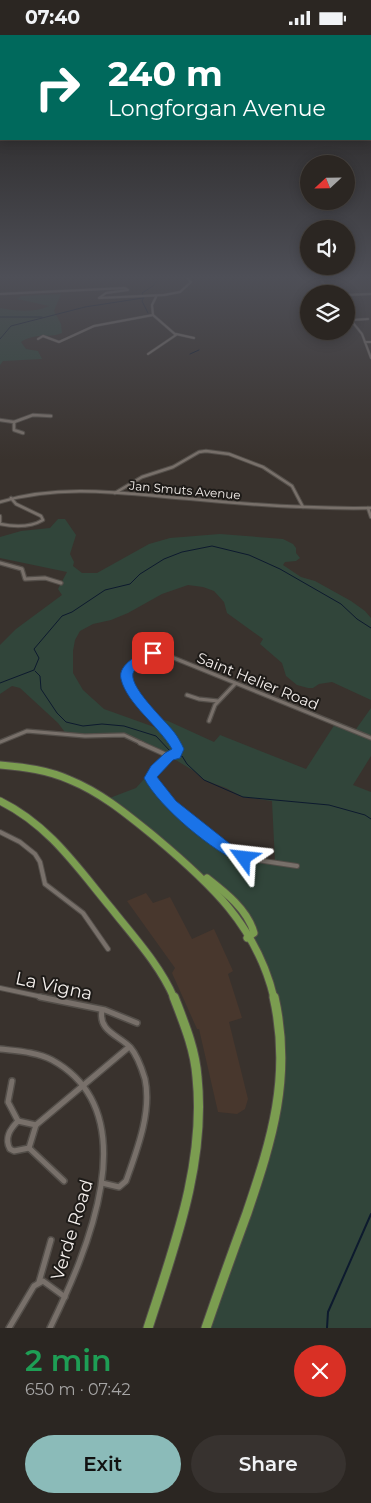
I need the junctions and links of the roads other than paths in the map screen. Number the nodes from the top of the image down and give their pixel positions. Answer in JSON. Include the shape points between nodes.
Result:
{"nodes":[{"id":1,"x":52,"y":339,"type":"edge"},
{"id":2,"x":65,"y":339,"type":"edge"},
{"id":3,"x":168,"y":339,"type":"edge"},
{"id":4,"x":363,"y":339,"type":"edge"},
{"id":5,"x":365,"y":342,"type":"junction"},
{"id":6,"x":371,"y":342,"type":"edge"},
{"id":7,"x":149,"y":353,"type":"dead end"},
{"id":8,"x":370,"y":353,"type":"edge"},
{"id":9,"x":371,"y":358,"type":"edge"},
{"id":10,"x":51,"y":416,"type":"dead end"},
{"id":11,"x":0,"y":420,"type":"edge"},
{"id":12,"x":14,"y":422,"type":"junction"},
{"id":13,"x":23,"y":433,"type":"dead end"},
{"id":14,"x":114,"y":493,"type":"junction"},
{"id":15,"x":12,"y":499,"type":"junction"},
{"id":16,"x":0,"y":502,"type":"edge"},
{"id":17,"x":303,"y":507,"type":"junction"},
{"id":18,"x":370,"y":508,"type":"edge"},
{"id":19,"x":0,"y":516,"type":"edge"},
{"id":20,"x":371,"y":517,"type":"edge"},
{"id":21,"x":0,"y":523,"type":"edge"},
{"id":22,"x":0,"y":563,"type":"edge"},
{"id":23,"x":62,"y":583,"type":"dead end"},
{"id":24,"x":235,"y":684,"type":"junction"},
{"id":25,"x":187,"y":695,"type":"dead end"},
{"id":26,"x":218,"y":701,"type":"junction"},
{"id":27,"x":209,"y":721,"type":"dead end"},
{"id":28,"x":371,"y":738,"type":"edge"},
{"id":29,"x":0,"y":743,"type":"edge"},
{"id":30,"x":169,"y":756,"type":"junction"},
{"id":31,"x":0,"y":765,"type":"edge"},
{"id":32,"x":0,"y":801,"type":"edge"},
{"id":33,"x":0,"y":832,"type":"edge"},
{"id":34,"x":297,"y":866,"type":"dead end"},
{"id":35,"x":108,"y":949,"type":"dead end"},
{"id":36,"x":0,"y":988,"type":"edge"},
{"id":37,"x":102,"y":1010,"type":"junction"},
{"id":38,"x":137,"y":1023,"type":"dead end"},
{"id":39,"x":129,"y":1047,"type":"junction"},
{"id":40,"x":0,"y":1049,"type":"edge"},
{"id":41,"x":12,"y":1081,"type":"dead end"},
{"id":42,"x":83,"y":1085,"type":"junction"},
{"id":43,"x":18,"y":1121,"type":"junction"},
{"id":44,"x":36,"y":1125,"type":"junction"},
{"id":45,"x":29,"y":1148,"type":"junction"},
{"id":46,"x":64,"y":1181,"type":"dead end"},
{"id":47,"x":102,"y":1183,"type":"junction"},
{"id":48,"x":51,"y":1240,"type":"dead end"},
{"id":49,"x":39,"y":1281,"type":"junction"},
{"id":50,"x":65,"y":1297,"type":"junction"},
{"id":51,"x":9,"y":1328,"type":"edge"},
{"id":52,"x":50,"y":1328,"type":"edge"},
{"id":53,"x":148,"y":1328,"type":"edge"},
{"id":54,"x":206,"y":1328,"type":"edge"}],
"edges":[{"from":1,"to":2,"type":"street","via":[[59,342]]},
{"from":3,"to":7,"type":"street"},
{"from":4,"to":5,"type":"street"},
{"from":5,"to":6,"type":"street"},
{"from":5,"to":8,"type":"street"},
{"from":8,"to":9,"type":"street"},
{"from":10,"to":12,"type":"street","via":[[33,415]]},
{"from":11,"to":12,"type":"street"},
{"from":12,"to":13,"type":"street","via":[[14,430]]},
{"from":14,"to":15,"type":"street","name":"Jan Smuts Avenue","via":[[69,489],[24,494]]},
{"from":14,"to":17,"type":"street","name":"Jan Smuts Avenue"},
{"from":14,"to":17,"type":"street","via":[[143,476],[173,467],[206,451],[229,454],[263,467],[292,486]]},
{"from":15,"to":16,"type":"street","name":"Jan Smuts Avenue"},
{"from":15,"to":21,"type":"street","via":[[43,520],[24,525]]},
{"from":17,"to":18,"type":"street","name":"Jan Smuts Avenue"},
{"from":18,"to":20,"type":"street"},
{"from":19,"to":21,"type":"street"},
{"from":22,"to":23,"type":"street","via":[[22,569],[25,579],[45,578]]},
{"from":24,"to":26,"type":"street"},
{"from":24,"to":28,"type":"street","name":"Saint Helier Road"},
{"from":24,"to":30,"type":"street","name":"Saint Helier Road","via":[[158,653],[145,656],[127,672],[131,689],[174,741],[177,753]]},
{"from":25,"to":26,"type":"street"},
{"from":26,"to":27,"type":"street"},
{"from":29,"to":30,"type":"street","via":[[27,731],[85,736],[124,735]]},
{"from":30,"to":34,"type":"street","via":[[150,778],[172,805],[238,856]]},
{"from":31,"to":54,"type":"highway","via":[[54,774],[99,793],[210,880],[235,903],[253,927],[254,933],[249,937],[272,987],[279,1021],[282,1047],[280,1097],[272,1137]]},
{"from":32,"to":53,"type":"highway","via":[[22,812],[57,841],[148,955],[165,979],[182,1014],[196,1066],[200,1125],[195,1168],[181,1227]]},
{"from":33,"to":35,"type":"street","via":[[35,854],[45,885],[83,913]]},
{"from":36,"to":37,"type":"street","name":"La Vigna"},
{"from":37,"to":38,"type":"street","name":"La Vigna"},
{"from":37,"to":39,"type":"street","name":"La Vigna","via":[[102,1025]]},
{"from":39,"to":42,"type":"street"},
{"from":39,"to":47,"type":"street","name":"La Vigna","via":[[143,1073],[144,1117],[126,1181],[119,1187]]},
{"from":40,"to":42,"type":"street","name":"Verde Road","via":[[31,1053],[52,1060],[70,1071]]},
{"from":41,"to":43,"type":"street","via":[[8,1102]]},
{"from":42,"to":44,"type":"street"},
{"from":42,"to":47,"type":"street","name":"Verde Road","via":[[95,1102],[103,1127]]},
{"from":43,"to":44,"type":"street"},
{"from":43,"to":45,"type":"street","via":[[7,1129],[5,1143],[15,1152]]},
{"from":44,"to":45,"type":"street"},
{"from":45,"to":46,"type":"street"},
{"from":47,"to":50,"type":"street","name":"Verde Road"},
{"from":48,"to":49,"type":"street"},
{"from":49,"to":50,"type":"street"},
{"from":49,"to":51,"type":"street"},
{"from":50,"to":52,"type":"street","name":"Verde Road"}]}
